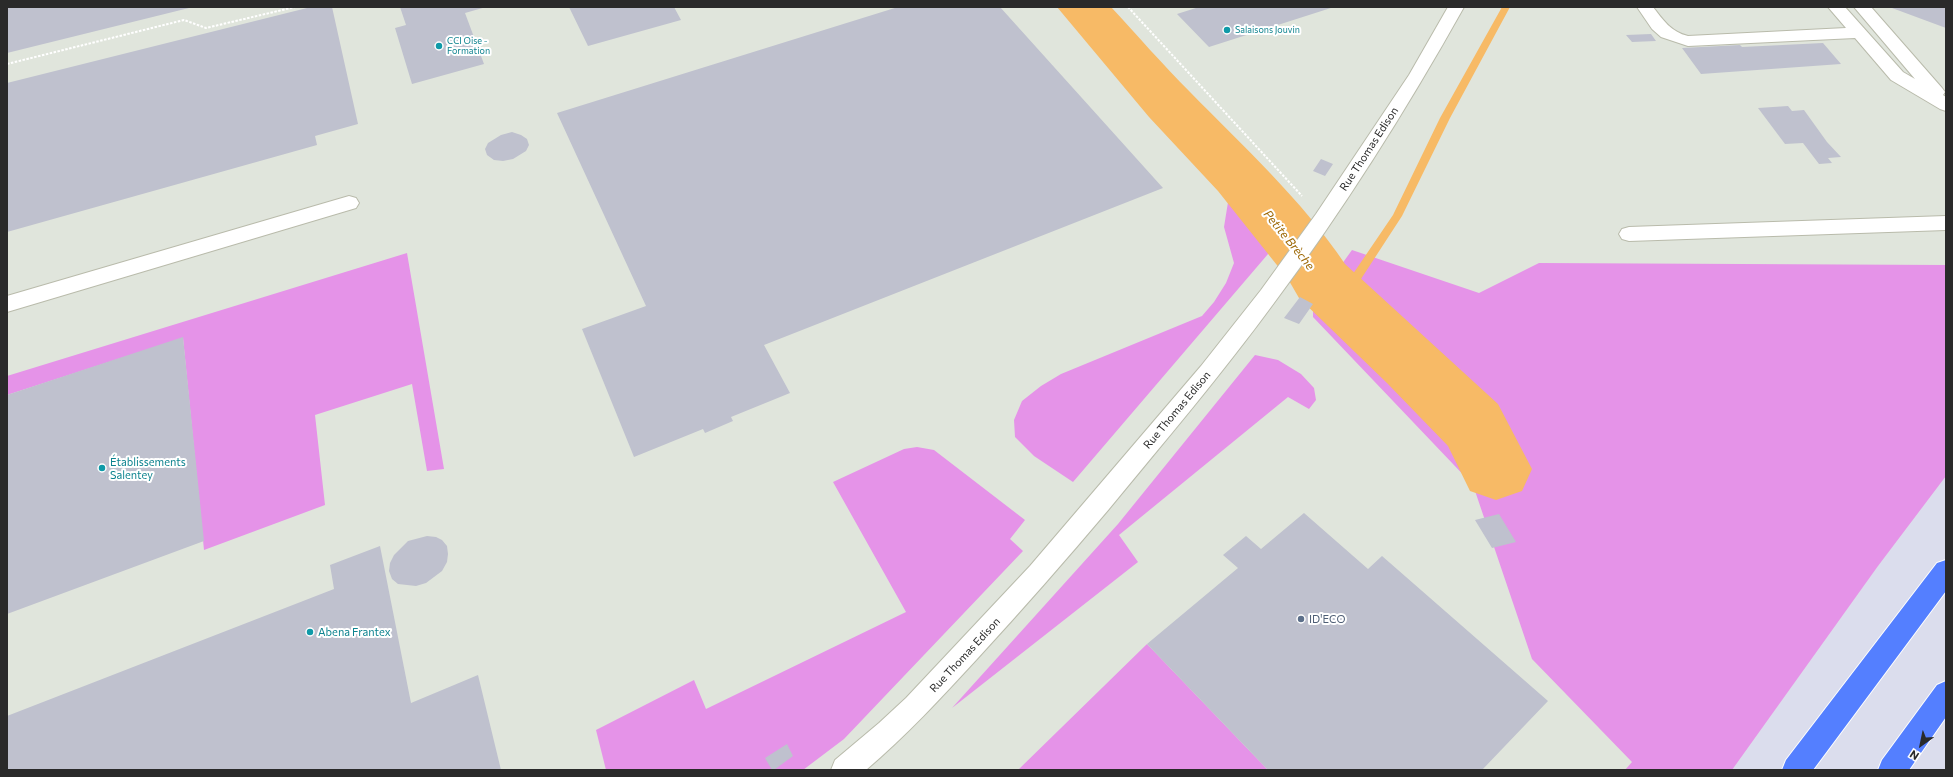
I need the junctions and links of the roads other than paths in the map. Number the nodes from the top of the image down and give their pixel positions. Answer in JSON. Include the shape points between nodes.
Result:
{"nodes":[{"id":1,"x":1456,"y":7,"type":"edge"},
{"id":2,"x":1645,"y":7,"type":"edge"},
{"id":3,"x":1836,"y":7,"type":"edge"},
{"id":4,"x":1863,"y":7,"type":"edge"},
{"id":5,"x":1866,"y":7,"type":"edge"},
{"id":6,"x":1859,"y":34,"type":"junction"},
{"id":7,"x":1946,"y":105,"type":"edge"},
{"id":8,"x":349,"y":203,"type":"dead end"},
{"id":9,"x":1946,"y":223,"type":"edge"},
{"id":10,"x":1629,"y":234,"type":"dead end"},
{"id":11,"x":7,"y":304,"type":"edge"},
{"id":12,"x":1946,"y":570,"type":"edge"},
{"id":13,"x":1946,"y":694,"type":"edge"},
{"id":14,"x":845,"y":770,"type":"edge"},
{"id":15,"x":1796,"y":770,"type":"edge"},
{"id":16,"x":1892,"y":770,"type":"edge"}],
"edges":[{"from":1,"to":14,"type":"street","name":"Rue Thomas Edison","via":[[1417,76],[1318,225],[1205,378],[1039,574],[914,708]]},
{"from":2,"to":6,"type":"street","via":[[1664,33],[1672,38],[1688,41]]},
{"from":3,"to":6,"type":"street"},
{"from":4,"to":5,"type":"street"},
{"from":4,"to":7,"type":"street"},
{"from":6,"to":7,"type":"street","via":[[1897,76]]},
{"from":8,"to":11,"type":"street"},
{"from":9,"to":10,"type":"street"},
{"from":12,"to":15,"type":"highway"},
{"from":13,"to":16,"type":"highway"}]}
